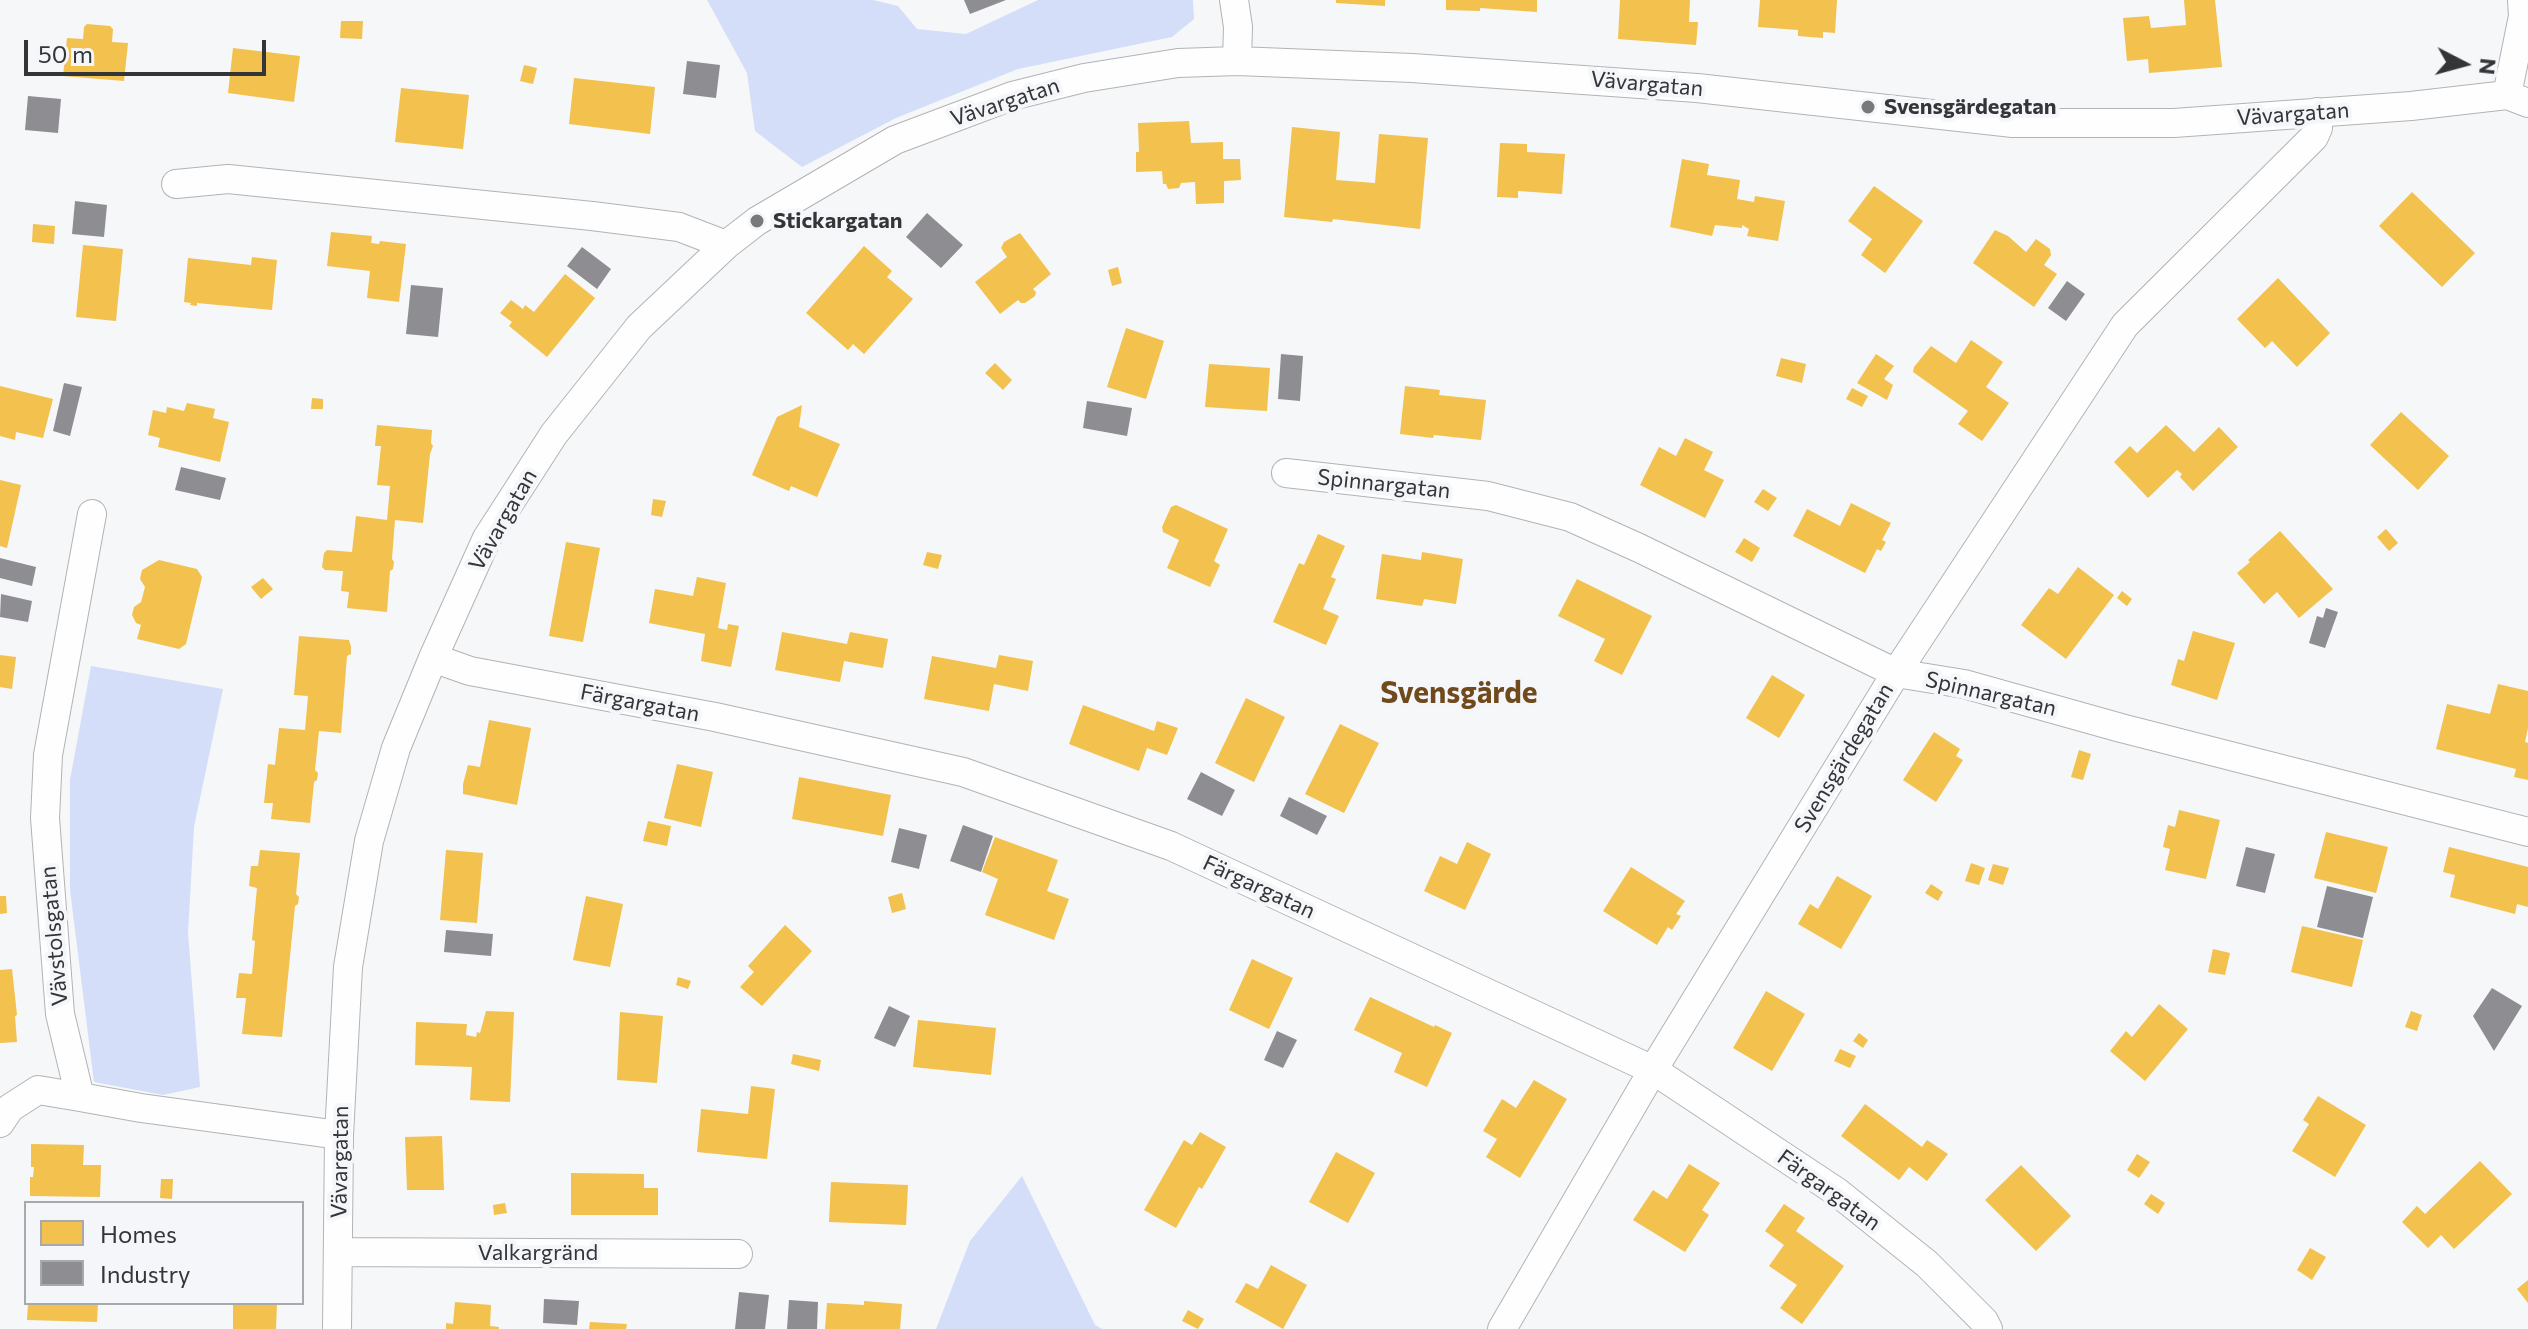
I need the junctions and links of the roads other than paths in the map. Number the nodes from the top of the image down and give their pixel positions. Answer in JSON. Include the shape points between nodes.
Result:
{"nodes":[{"id":1,"x":1234,"y":0,"type":"edge"},
{"id":2,"x":2522,"y":0,"type":"edge"},
{"id":3,"x":1237,"y":61,"type":"junction"},
{"id":4,"x":2518,"y":99,"type":"edge"},
{"id":5,"x":2317,"y":112,"type":"junction"},
{"id":6,"x":176,"y":184,"type":"dead end"},
{"id":7,"x":726,"y":245,"type":"junction"},
{"id":8,"x":1286,"y":473,"type":"dead end"},
{"id":9,"x":92,"y":514,"type":"dead end"},
{"id":10,"x":433,"y":658,"type":"junction"},
{"id":11,"x":1896,"y":673,"type":"junction"},
{"id":12,"x":2528,"y":832,"type":"edge"},
{"id":13,"x":1653,"y":1070,"type":"junction"},
{"id":14,"x":80,"y":1097,"type":"junction"},
{"id":15,"x":0,"y":1123,"type":"edge"},
{"id":16,"x":339,"y":1135,"type":"junction"},
{"id":17,"x":338,"y":1252,"type":"junction"},
{"id":18,"x":738,"y":1254,"type":"dead end"},
{"id":19,"x":337,"y":1329,"type":"edge"},
{"id":20,"x":1502,"y":1329,"type":"edge"},
{"id":21,"x":1988,"y":1329,"type":"edge"}],
"edges":[{"from":1,"to":3,"type":"street"},
{"from":2,"to":4,"type":"street"},
{"from":3,"to":5,"type":"street","name":"Vävargatan","via":[[1668,86],[2013,123],[2174,123]]},
{"from":3,"to":7,"type":"street","name":"Vävargatan","via":[[1162,65],[1012,96],[895,140],[757,221]]},
{"from":4,"to":5,"type":"street","name":"Vävargatan"},
{"from":5,"to":11,"type":"street","name":"Svensgärdegatan","via":[[2314,137],[2125,325]]},
{"from":6,"to":7,"type":"street","via":[[228,179],[592,216],[679,227]]},
{"from":7,"to":10,"type":"street","name":"Vävargatan","via":[[639,327],[554,434],[487,538]]},
{"from":8,"to":11,"type":"street","name":"Spinnargatan","via":[[1488,496],[1570,517]]},
{"from":9,"to":14,"type":"street","name":"Vävstolsgatan","via":[[48,755],[45,818],[60,1014]]},
{"from":10,"to":13,"type":"street","name":"Färgargatan","via":[[470,671],[715,717],[963,772],[1171,846]]},
{"from":10,"to":16,"type":"street","name":"Vävargatan","via":[[396,748],[369,841],[348,967]]},
{"from":11,"to":12,"type":"street","name":"Spinnargatan","via":[[1964,684]]},
{"from":11,"to":13,"type":"street","name":"Svensgärdegatan"},
{"from":13,"to":20,"type":"street","name":"Svensgärdegatan"},
{"from":13,"to":21,"type":"street","name":"Färgargatan","via":[[1837,1192],[1927,1264]]},
{"from":14,"to":15,"type":"street","via":[[38,1090],[10,1108]]},
{"from":14,"to":16,"type":"street"},
{"from":16,"to":17,"type":"street","name":"Vävargatan"},
{"from":17,"to":18,"type":"street","name":"Valkargränd"},
{"from":17,"to":19,"type":"street","name":"Vävargatan"}]}
